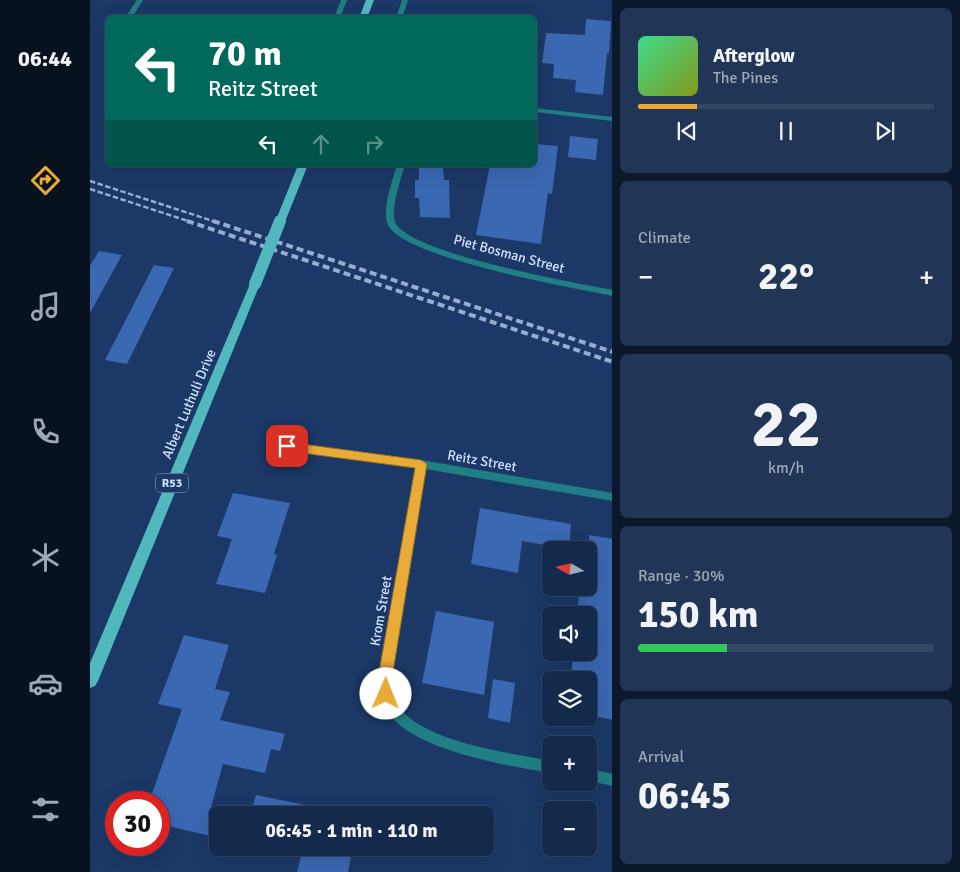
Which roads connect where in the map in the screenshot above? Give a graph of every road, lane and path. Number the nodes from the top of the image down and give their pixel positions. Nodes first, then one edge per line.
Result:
1 (140, 0) edge
2 (344, 0) edge
3 (370, 0) edge
4 (405, 0) edge
5 (130, 15) edge
6 (338, 15) edge
7 (364, 15) edge
8 (400, 15) edge
9 (537, 110) edge
10 (612, 120) edge
11 (302, 167) edge
12 (400, 167) edge
13 (612, 293) edge
14 (287, 446) dead end
15 (421, 464) junction
16 (612, 497) edge
17 (90, 681) edge
18 (542, 765) edge
19 (597, 777) edge
20 (612, 780) edge

1 - 5 street
2 - 6 street
3 - 7 main road
4 - 8 street
9 - 10 street
11 - 17 main road, Albert Luthuli Drive / R53, bridge
12 - 13 street, Piet Bosman Street
14 - 15 street, Reitz Street
15 - 16 street, Reitz Street
15 - 18 street, Krom Street
19 - 20 street

